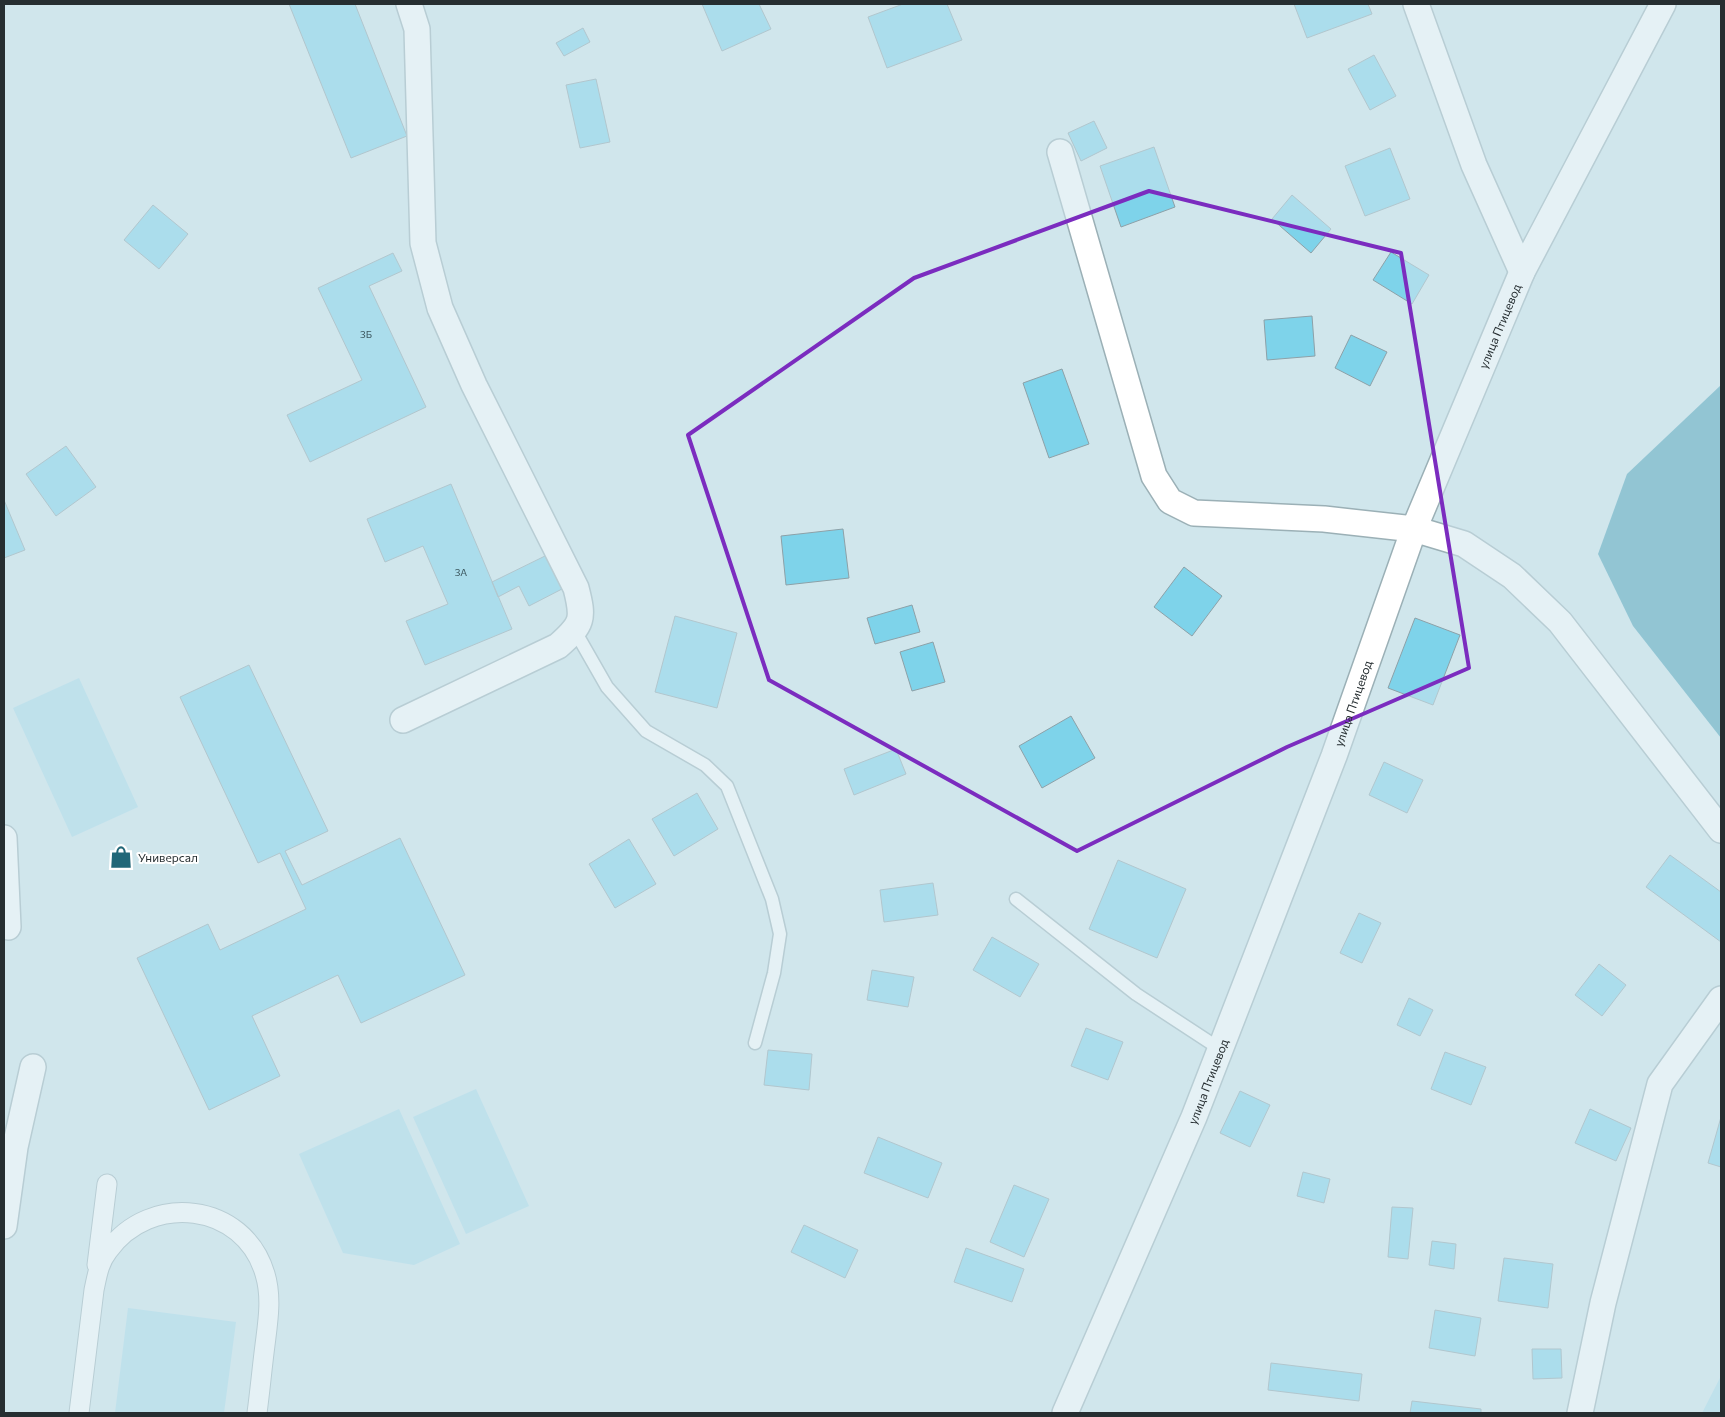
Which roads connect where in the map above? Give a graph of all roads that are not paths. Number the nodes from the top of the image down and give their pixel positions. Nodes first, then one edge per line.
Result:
1 (409, 4) edge
2 (1416, 4) edge
3 (1663, 4) edge
4 (1060, 152) dead end
5 (1522, 272) junction
6 (1414, 529) junction
7 (575, 631) junction
8 (404, 720) dead end
9 (1721, 830) edge
10 (4, 838) edge
11 (1016, 900) dead end
12 (8, 927) dead end
13 (1721, 999) edge
14 (755, 1043) dead end
15 (1220, 1048) junction
16 (32, 1068) dead end
17 (107, 1184) dead end
18 (4, 1226) edge
19 (94, 1290) junction
20 (79, 1413) edge
21 (257, 1413) edge
22 (1065, 1413) edge
23 (1580, 1413) edge

1 - 7 street
2 - 5 street
3 - 5 street, улица Птицевод
4 - 6 street
5 - 6 street, улица Птицевод
6 - 9 street
6 - 15 street, улица Птицевод
7 - 8 street
7 - 14 lane
10 - 12 street
11 - 15 lane
13 - 23 street
15 - 22 street, улица Птицевод
16 - 18 street
17 - 19 street
19 - 20 street
19 - 21 street

